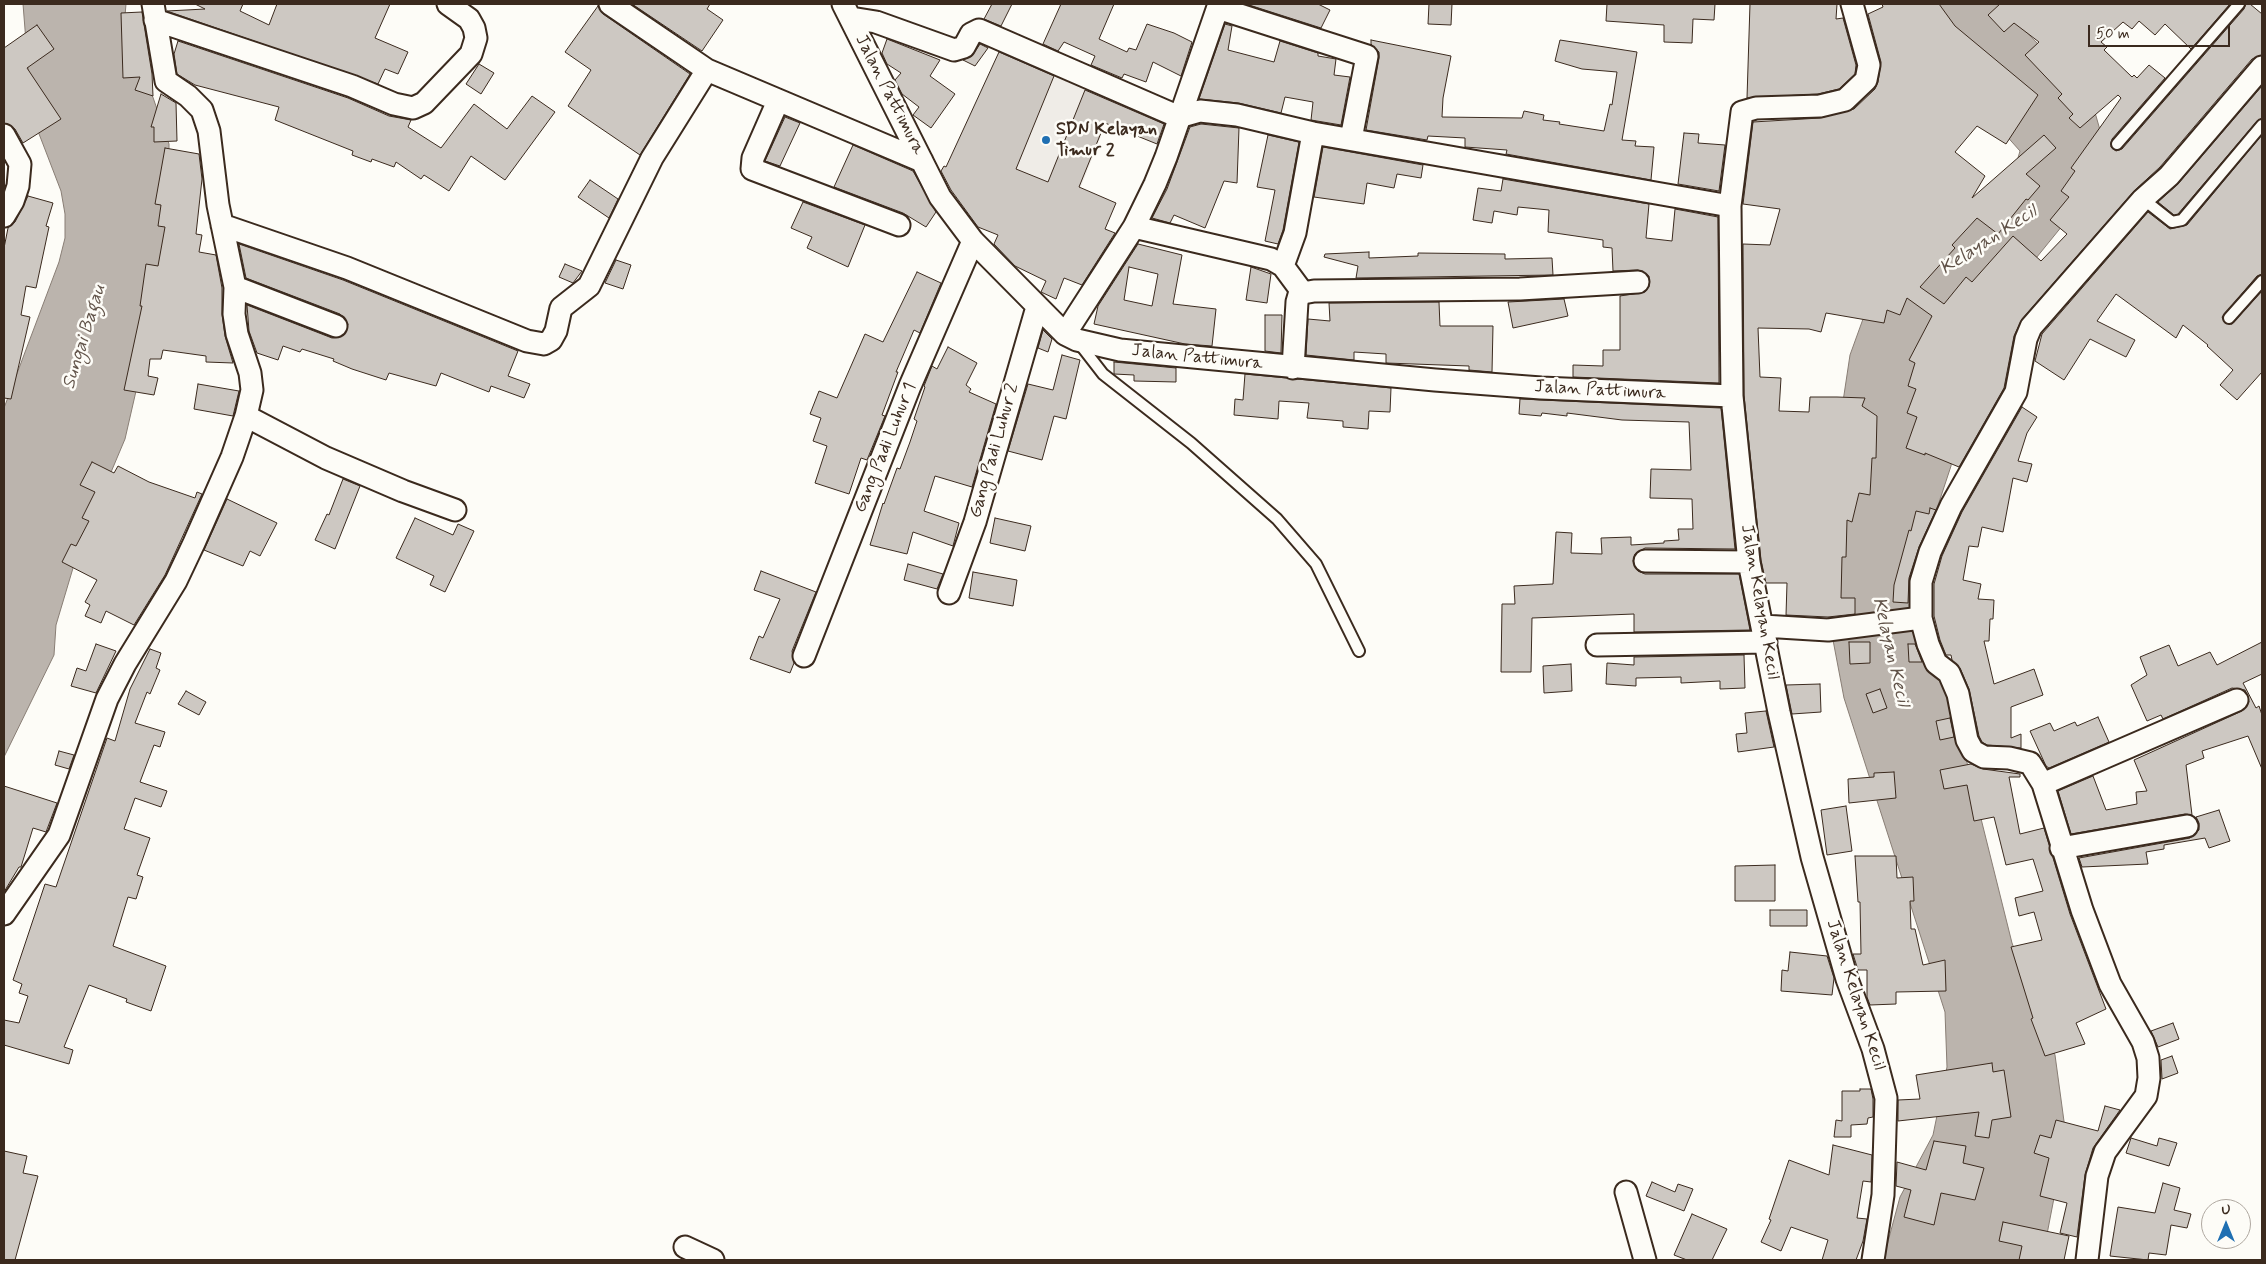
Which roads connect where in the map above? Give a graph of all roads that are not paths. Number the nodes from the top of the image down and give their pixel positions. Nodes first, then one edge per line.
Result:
1 (448, 4) edge
2 (610, 4) edge
3 (1852, 4) edge
4 (2239, 4) edge
5 (1219, 6) edge
6 (847, 11) edge
7 (154, 12) edge
8 (2262, 67) edge
9 (707, 70) junction
10 (778, 101) junction
11 (1179, 118) junction
12 (2262, 125) edge
13 (1313, 133) junction
14 (4, 135) edge
15 (1351, 138) junction
16 (2117, 144) dead end
17 (922, 161) junction
18 (2143, 199) junction
19 (1730, 206) junction
20 (4, 216) edge
21 (222, 224) junction
22 (899, 226) dead end
23 (1134, 227) junction
24 (973, 241) junction
25 (1283, 266) junction
26 (2262, 281) edge
27 (1638, 282) dead end
28 (235, 287) junction
29 (1303, 293) junction
30 (1037, 307) junction
31 (2229, 318) dead end
32 (336, 326) dead end
33 (1071, 337) junction
34 (1293, 368) junction
35 (1732, 396) junction
36 (246, 416) junction
37 (455, 510) dead end
38 (1644, 561) dead end
39 (1749, 562) junction
40 (949, 593) dead end
41 (1919, 618) junction
42 (1765, 634) junction
43 (1597, 645) dead end
44 (1359, 651) dead end
45 (804, 656) dead end
46 (2237, 700) dead end
47 (2043, 784) junction
48 (2187, 826) dead end
49 (2061, 848) junction
50 (4, 914) edge
51 (1626, 1192) dead end
52 (685, 1247) dead end
53 (713, 1260) edge
54 (1645, 1260) edge
55 (1873, 1260) edge
56 (2087, 1260) edge

1 - 7 street
2 - 9 street
3 - 19 street, Jalan Kelayan Kecil
4 - 16 lane
5 - 11 street
5 - 15 street
6 - 11 street
6 - 17 street, Jalan Pattimura
7 - 21 street
8 - 18 street
9 - 10 street
9 - 21 street
10 - 17 street
10 - 22 street
11 - 13 street
11 - 23 street
12 - 18 lane
13 - 15 street
13 - 25 street
14 - 20 street
15 - 19 street
17 - 24 street, Jalan Pattimura
18 - 41 street
19 - 35 street, Jalan Kelayan Kecil
21 - 28 street
23 - 25 street
23 - 33 street
24 - 30 street, Jalan Pattimura
24 - 45 street, Gang Padi Luhur 1
25 - 29 street
26 - 31 lane
27 - 29 street
28 - 32 street
28 - 36 street
29 - 34 street
30 - 33 street, Jalan Pattimura
30 - 40 street, Gang Padi Luhur 2
33 - 34 street, Jalan Pattimura
33 - 44 lane
34 - 35 street, Jalan Pattimura
35 - 39 street, Jalan Kelayan Kecil
36 - 37 street
36 - 50 street
38 - 39 street
39 - 42 street, Jalan Kelayan Kecil
41 - 42 street
41 - 47 street
42 - 43 street
42 - 55 street, Jalan Kelayan Kecil
46 - 47 street
47 - 49 street
48 - 49 street
49 - 56 street
51 - 54 street
52 - 53 street

